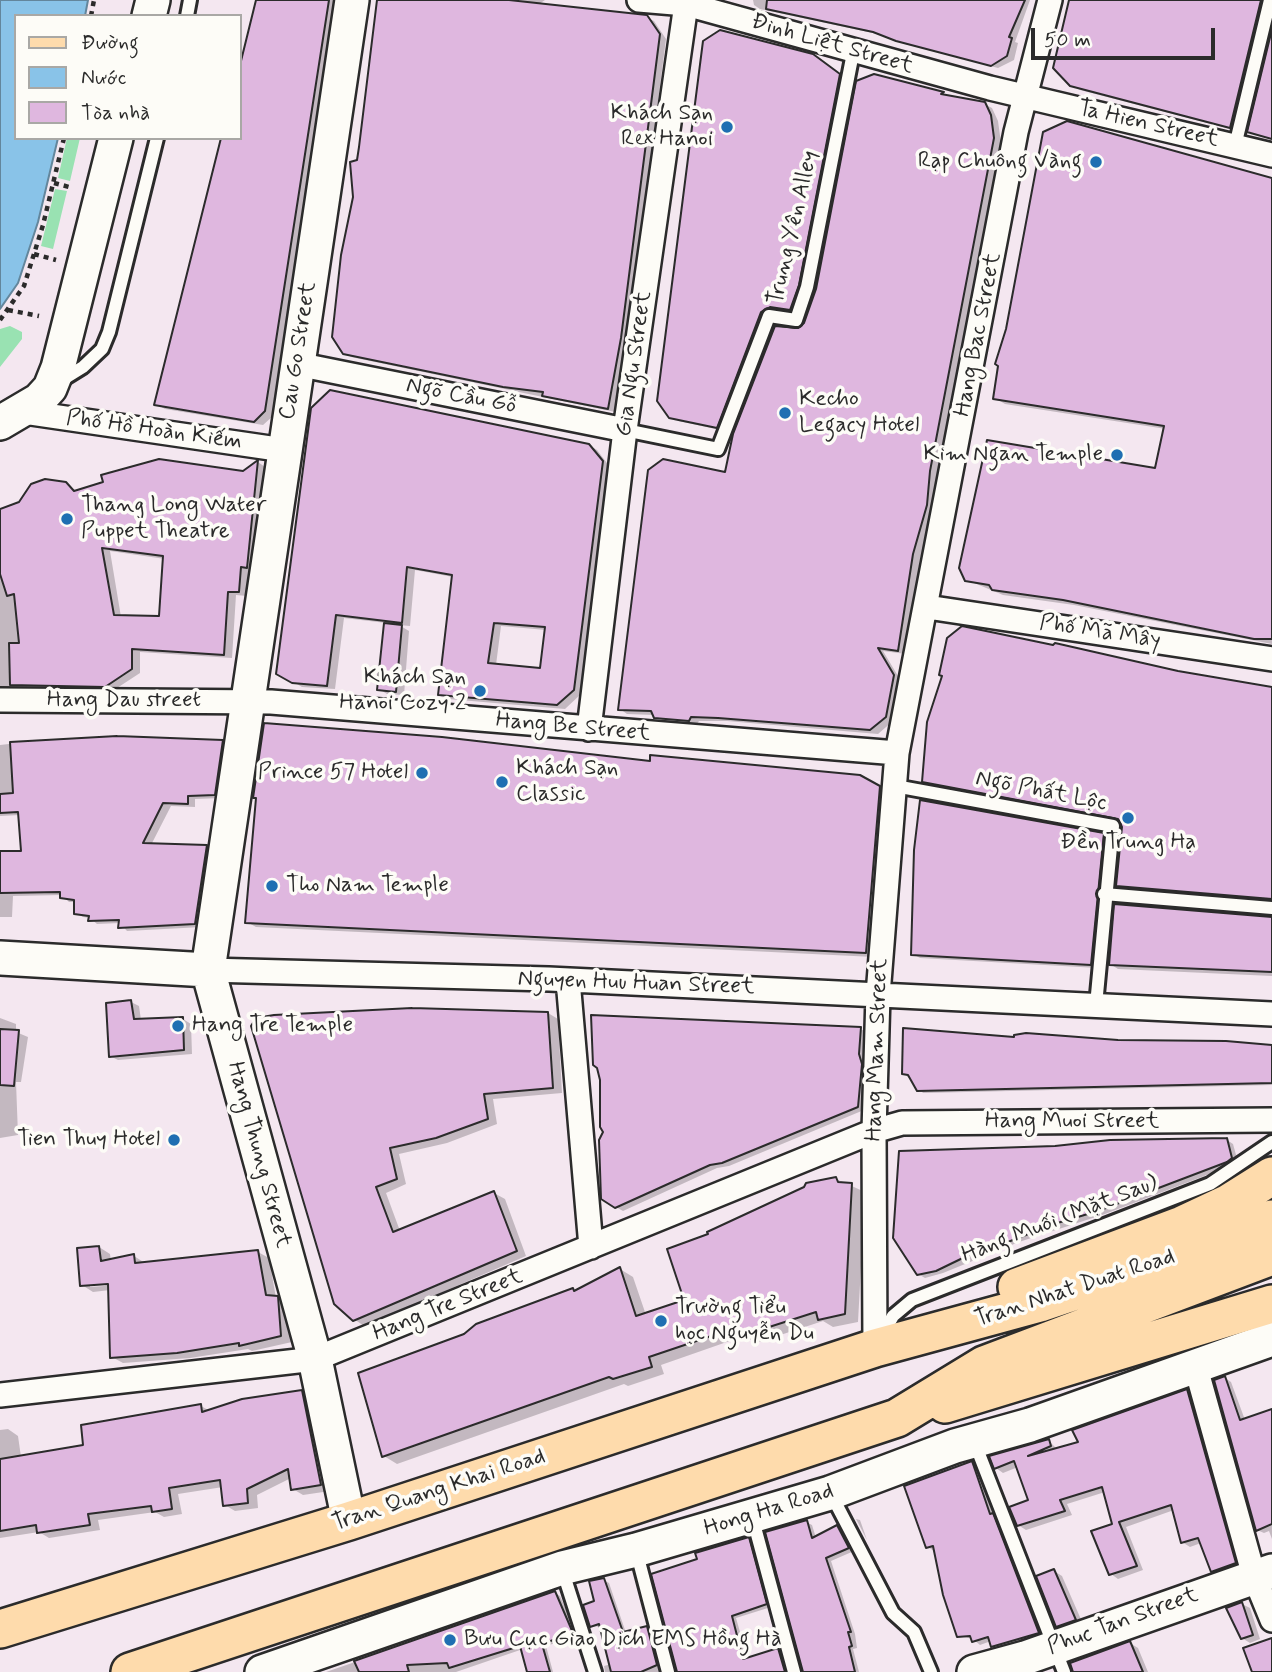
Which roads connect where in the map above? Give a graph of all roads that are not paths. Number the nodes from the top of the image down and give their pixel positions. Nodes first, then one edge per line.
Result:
1 (352, 0) edge
2 (639, 0) edge
3 (1050, 0) edge
4 (1270, 0) edge
5 (687, 2) edge
6 (853, 53) junction
7 (1023, 97) junction
8 (116, 140) edge
9 (157, 140) edge
10 (1235, 146) junction
11 (1272, 156) edge
12 (297, 364) junction
13 (50, 388) junction
14 (12, 417) edge
15 (625, 430) junction
16 (284, 450) junction
17 (927, 607) junction
18 (1272, 659) edge
19 (0, 700) edge
20 (248, 703) junction
21 (589, 729) junction
22 (897, 753) junction
23 (895, 786) junction
24 (1104, 894) junction
25 (1272, 908) edge
26 (0, 958) edge
27 (208, 970) junction
28 (568, 980) junction
29 (878, 995) junction
30 (1096, 1005) junction
31 (1272, 1014) edge
32 (1272, 1119) edge
33 (874, 1131) junction
34 (1272, 1142) edge
35 (1272, 1176) edge
36 (1272, 1219) edge
37 (591, 1247) junction
38 (1272, 1256) edge
39 (1272, 1304) edge
40 (1272, 1339) edge
41 (875, 1348) junction
42 (315, 1359) junction
43 (1196, 1368) junction
44 (987, 1378) junction
45 (0, 1395) edge
46 (974, 1441) junction
47 (830, 1493) junction
48 (752, 1516) junction
49 (349, 1521) junction
50 (636, 1550) junction
51 (562, 1568) junction
52 (1263, 1574) edge
53 (1272, 1620) edge
54 (0, 1629) edge
55 (1060, 1659) edge
56 (303, 1665) edge
57 (977, 1671) edge
58 (130, 1672) edge
59 (262, 1672) edge
60 (595, 1672) edge
61 (668, 1672) edge
62 (794, 1672) edge
63 (931, 1672) edge

1 - 12 street, Cau Go Street
2 - 5 street, Đinh Liệt Street
3 - 7 street, Hang Bac Street
4 - 10 lane
5 - 6 street, Đinh Liệt Street
5 - 15 street, Gia Ngu Street
6 - 7 street, Đinh Liệt Street
6 - 15 lane, Trung Yên Alley
7 - 10 street, Ta Hien Street
7 - 17 street, Hang Bac Street
8 - 13 street
9 - 13 lane
10 - 11 street, Ta Hien Street
12 - 15 street, Ngõ Cầu Gỗ
12 - 16 street, Cau Go Street
13 - 14 street
14 - 16 street, Phố Hồ Hoàn Kiếm
15 - 21 street, Gia Ngu Street
16 - 20 street, Cau Go Street
17 - 18 street, Phố Mã Mây
17 - 22 street, Hang Bac Street
19 - 20 street, Hang Dau street
20 - 21 street, Hang Be Street
20 - 27 street, Hang Thung Street
21 - 22 street, Hang Be Street
22 - 23 street, Hang Mam Street
23 - 24 lane, Ngõ Phất Lộc
23 - 29 street, Hang Mam Street
24 - 25 lane
24 - 30 lane, Ngõ Phất Lộc
26 - 27 street, Nguyen Huu Huan Street
27 - 28 street, Nguyen Huu Huan Street
27 - 42 street, Hang Thung Street
28 - 29 street, Nguyen Huu Huan Street
28 - 37 street
29 - 30 street, Nguyen Huu Huan Street
29 - 33 street, Hang Mam Street
30 - 31 street, Nguyen Huu Huan Street
32 - 33 street, Hang Muoi Street
33 - 37 street, Hang Tre Street
33 - 41 street, Hang Mam Street
34 - 41 lane, Hàng Muối (Mặt Sau)
35 - 41 main road
36 - 41 main road, Tran Nhat Duat Road
37 - 42 street, Hang Tre Street
38 - 44 main road, Tran Nhat Duat Road
39 - 44 main road
40 - 43 street, Hong Ha Road
41 - 49 main road, Tran Quang Khai Road
42 - 45 street, Hang Tre Street
42 - 49 street, Hang Thung Street
43 - 46 street, Hong Ha Road
43 - 52 street
44 - 58 main road
46 - 47 street, Hong Ha Road
46 - 55 lane
47 - 48 street, Hong Ha Road
47 - 63 lane
48 - 50 street, Hong Ha Road
48 - 62 lane
49 - 54 main road, Tran Quang Khai Road
50 - 51 street, Hong Ha Road
50 - 61 lane
51 - 56 street, Hong Ha Road
51 - 60 lane
52 - 53 street
52 - 55 street, Phuc Tan Street
55 - 57 street, Phuc Tan Street
56 - 59 street, Hong Ha Road

